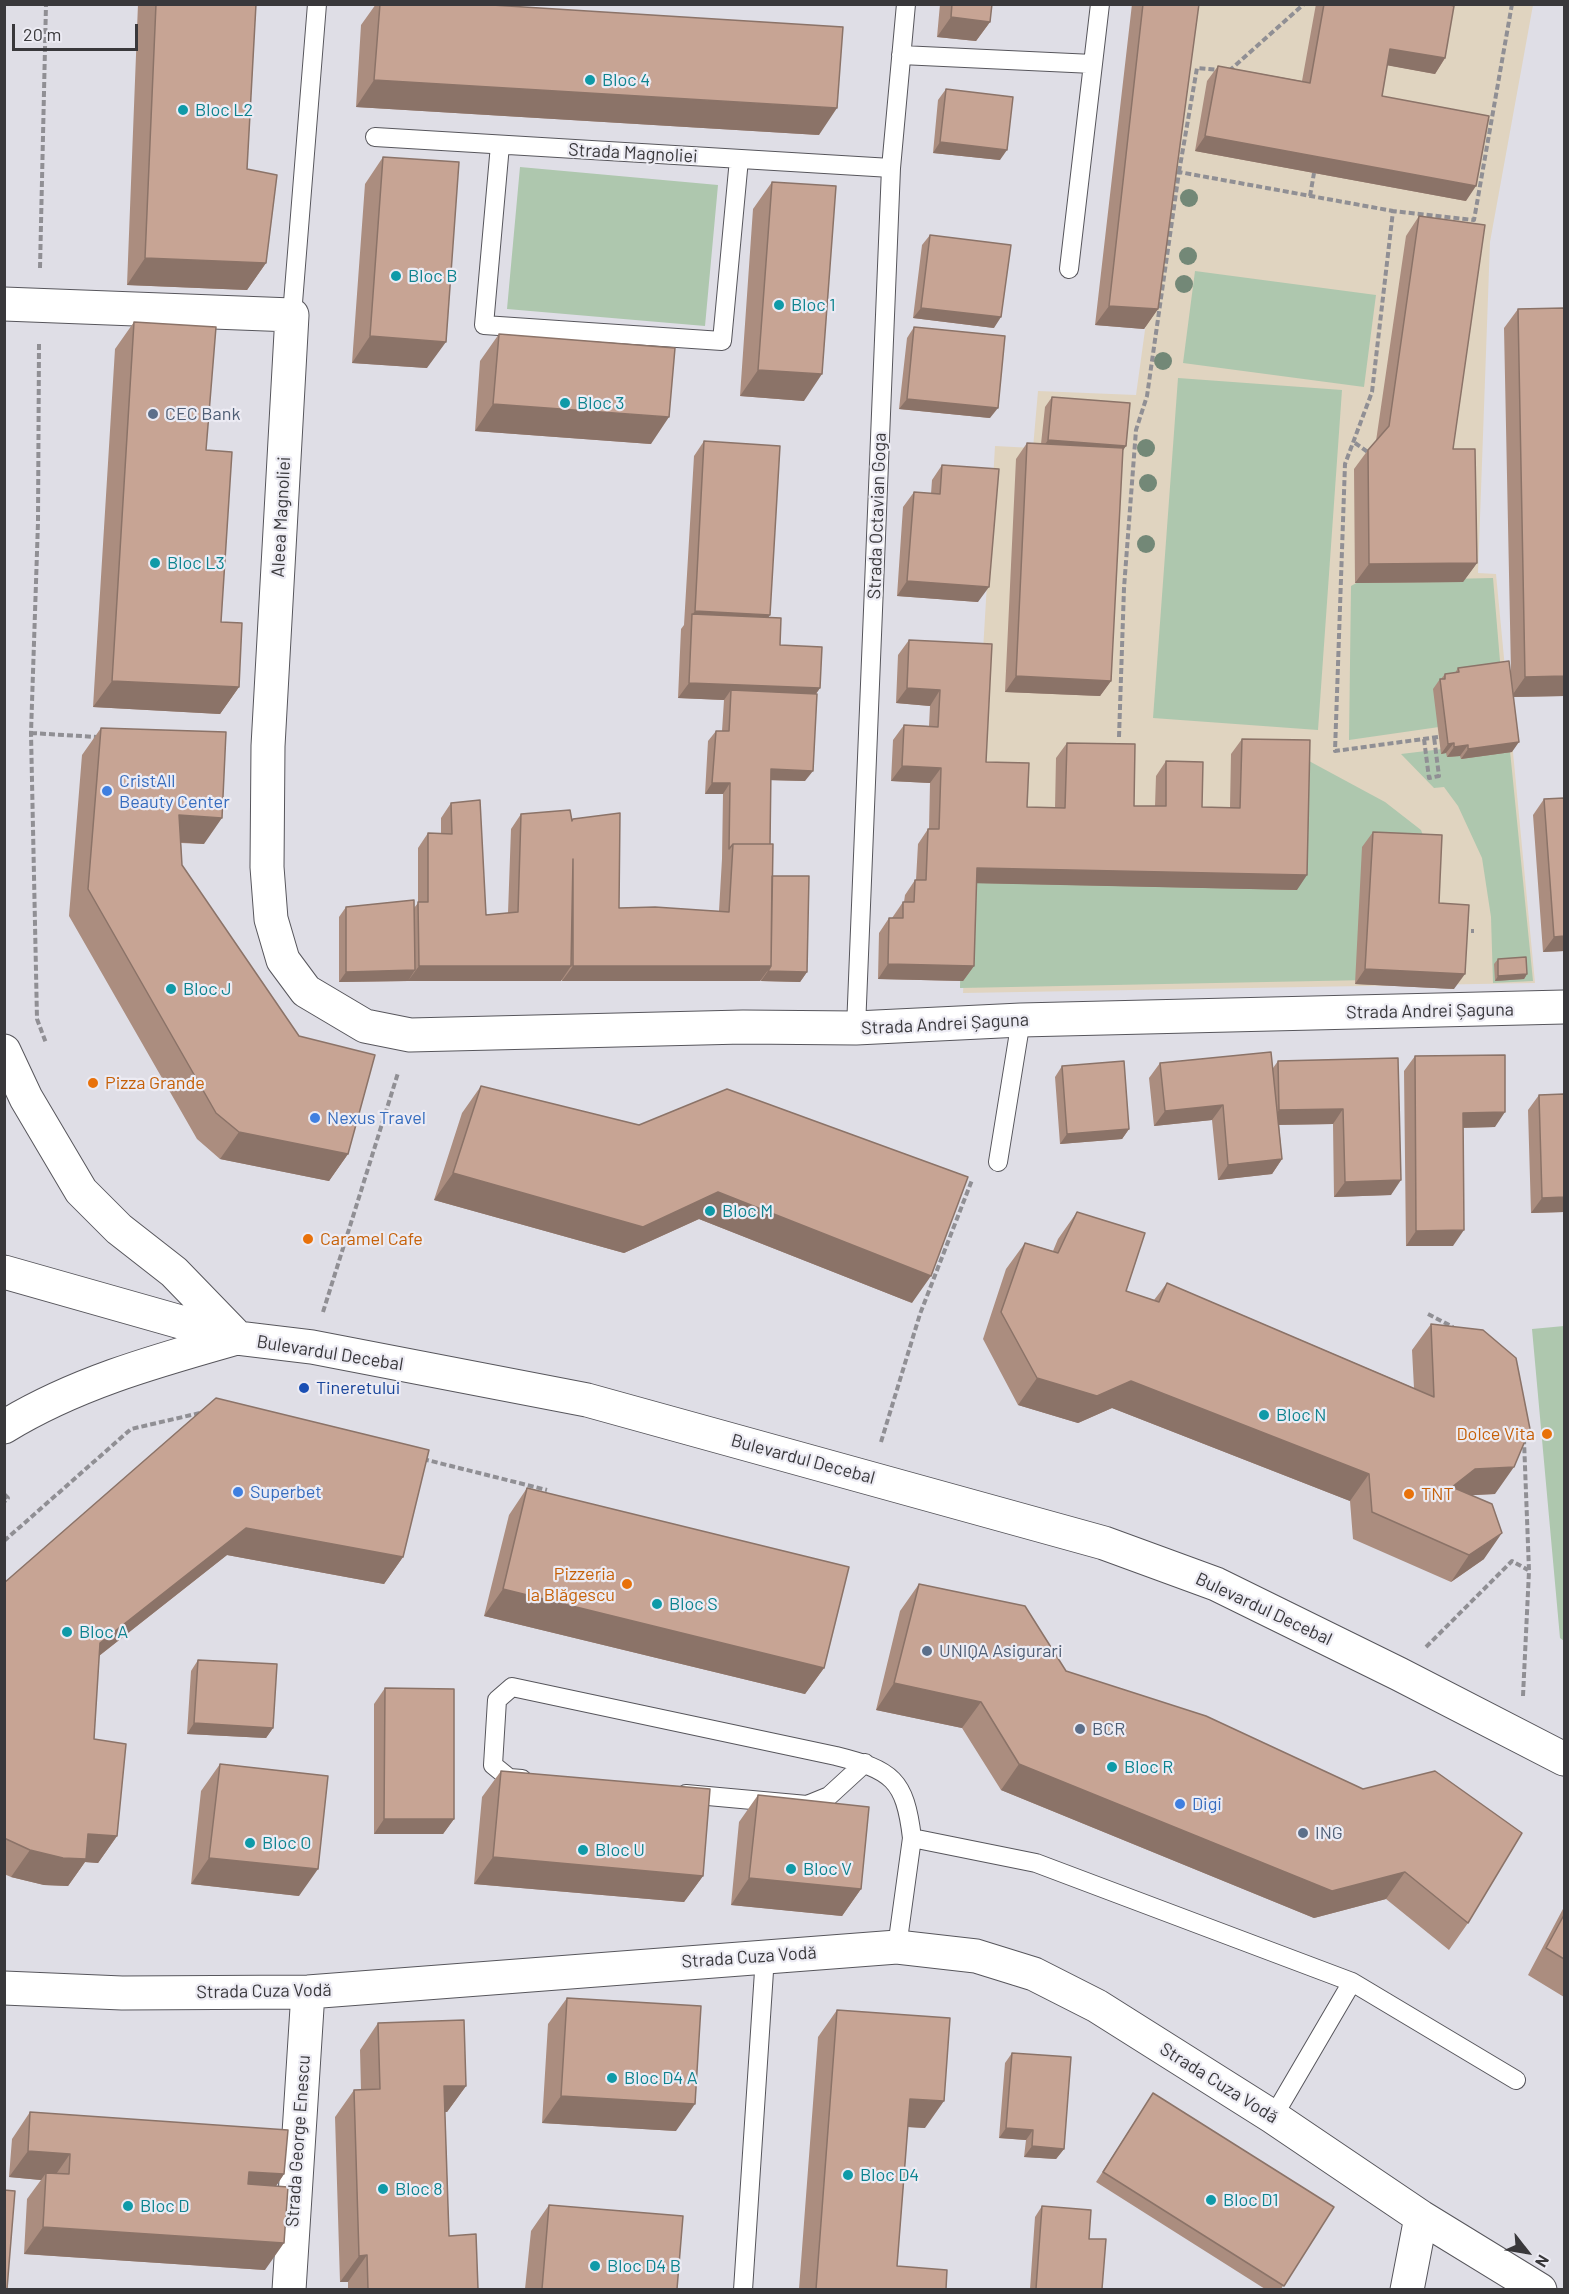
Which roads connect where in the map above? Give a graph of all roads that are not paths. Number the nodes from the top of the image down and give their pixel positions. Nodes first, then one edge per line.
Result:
1 (317, 4) edge
2 (906, 4) edge
3 (1100, 4) edge
4 (901, 55) junction
5 (1093, 63) junction
6 (375, 137) dead end
7 (500, 145) junction
8 (739, 159) junction
9 (891, 168) junction
10 (1069, 268) dead end
11 (4, 304) edge
12 (292, 315) junction
13 (331, 1007) joint
14 (1564, 1007) edge
15 (1021, 1020) junction
16 (856, 1028) junction
17 (4, 1051) edge
18 (998, 1162) dead end
19 (4, 1272) edge
20 (237, 1338) junction
21 (4, 1427) edge
22 (1564, 1759) edge
23 (865, 1763) junction
24 (545, 1781) edge
25 (664, 1792) edge
26 (912, 1838) junction
27 (897, 1947) junction
28 (765, 1956) junction
29 (1352, 1982) junction
30 (4, 1988) edge
31 (308, 1992) junction
32 (1516, 2080) dead end
33 (1273, 2116) junction
34 (1421, 2217) junction
35 (289, 2289) edge
36 (743, 2289) edge
37 (1407, 2289) edge
38 (1540, 2289) edge

1 - 12 lane, Aleea Magnoliei
2 - 4 lane, Strada Octavian Goga
3 - 5 lane
4 - 5 lane
4 - 9 lane, Strada Octavian Goga
5 - 10 lane
6 - 7 lane, Strada Magnoliei
7 - 8 lane, Strada Magnoliei
7 - 8 lane
8 - 9 lane, Strada Magnoliei
9 - 16 lane, Strada Octavian Goga
11 - 12 street
12 - 13 street, Aleea Magnoliei
13 - 16 street, Strada Andrei Șaguna
14 - 15 street, Strada Andrei Șaguna
15 - 16 street, Strada Andrei Șaguna
15 - 18 lane
17 - 20 street
19 - 20 street, Bulevardul Decebal
20 - 21 street
20 - 22 street, Bulevardul Decebal
23 - 24 lane
23 - 25 lane
23 - 26 lane
26 - 27 lane
26 - 29 lane
27 - 28 street, Strada Cuza Vodă
27 - 33 street, Strada Cuza Vodă
28 - 31 street, Strada Cuza Vodă
28 - 36 lane
29 - 32 lane
29 - 33 lane
30 - 31 street, Strada Cuza Vodă
31 - 35 street, Strada George Enescu
33 - 34 street, Strada Cuza Vodă
34 - 37 street
34 - 38 street, Strada Cuza Vodă

